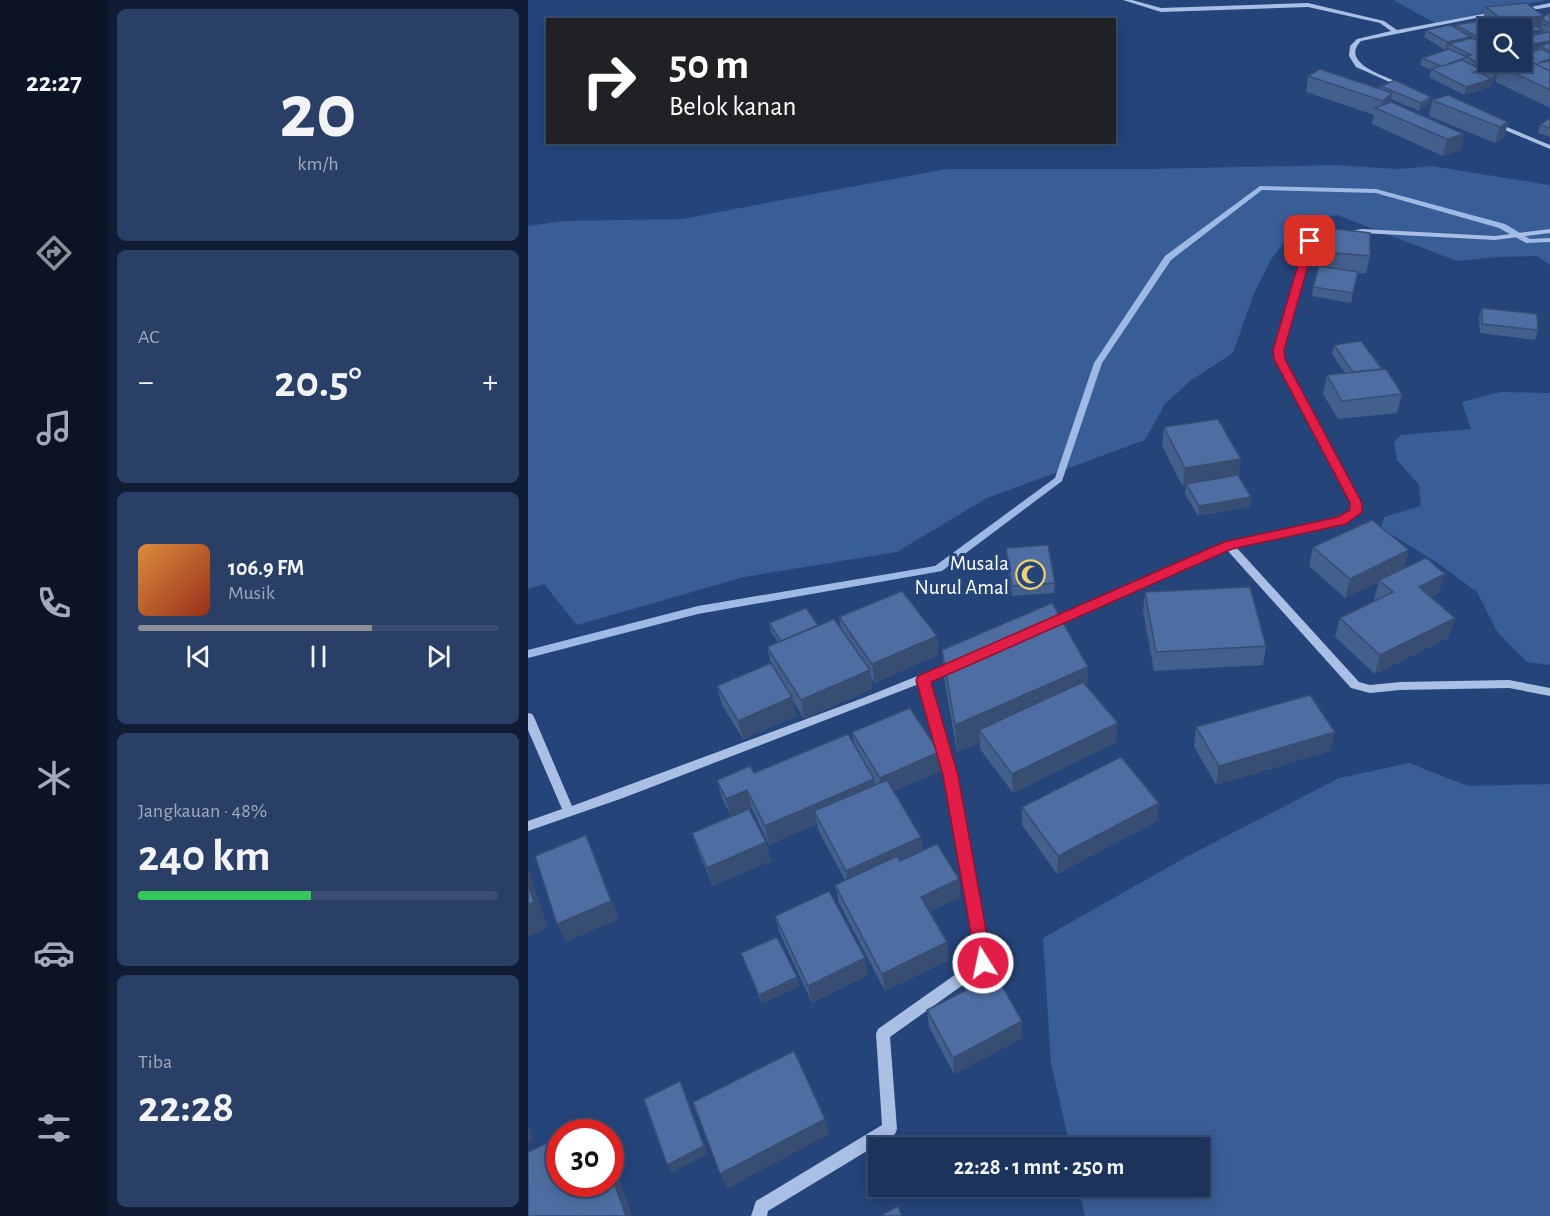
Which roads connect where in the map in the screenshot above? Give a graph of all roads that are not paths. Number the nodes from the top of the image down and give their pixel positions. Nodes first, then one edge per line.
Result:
1 (1126, 0) edge
2 (1550, 5) edge
3 (1396, 32) junction
4 (1408, 89) edge
5 (1485, 120) edge
6 (1550, 147) edge
7 (1550, 231) edge
8 (1229, 545) junction
9 (1038, 628) edge
10 (965, 661) edge
11 (923, 680) junction
12 (1550, 692) edge
13 (528, 717) edge
14 (569, 812) junction
15 (528, 826) edge
16 (759, 1216) edge

1 - 3 street
2 - 3 street
3 - 4 street
5 - 6 street
7 - 8 street
8 - 9 street
8 - 12 street
10 - 11 street
11 - 14 street
11 - 16 street
13 - 14 street
14 - 15 street

